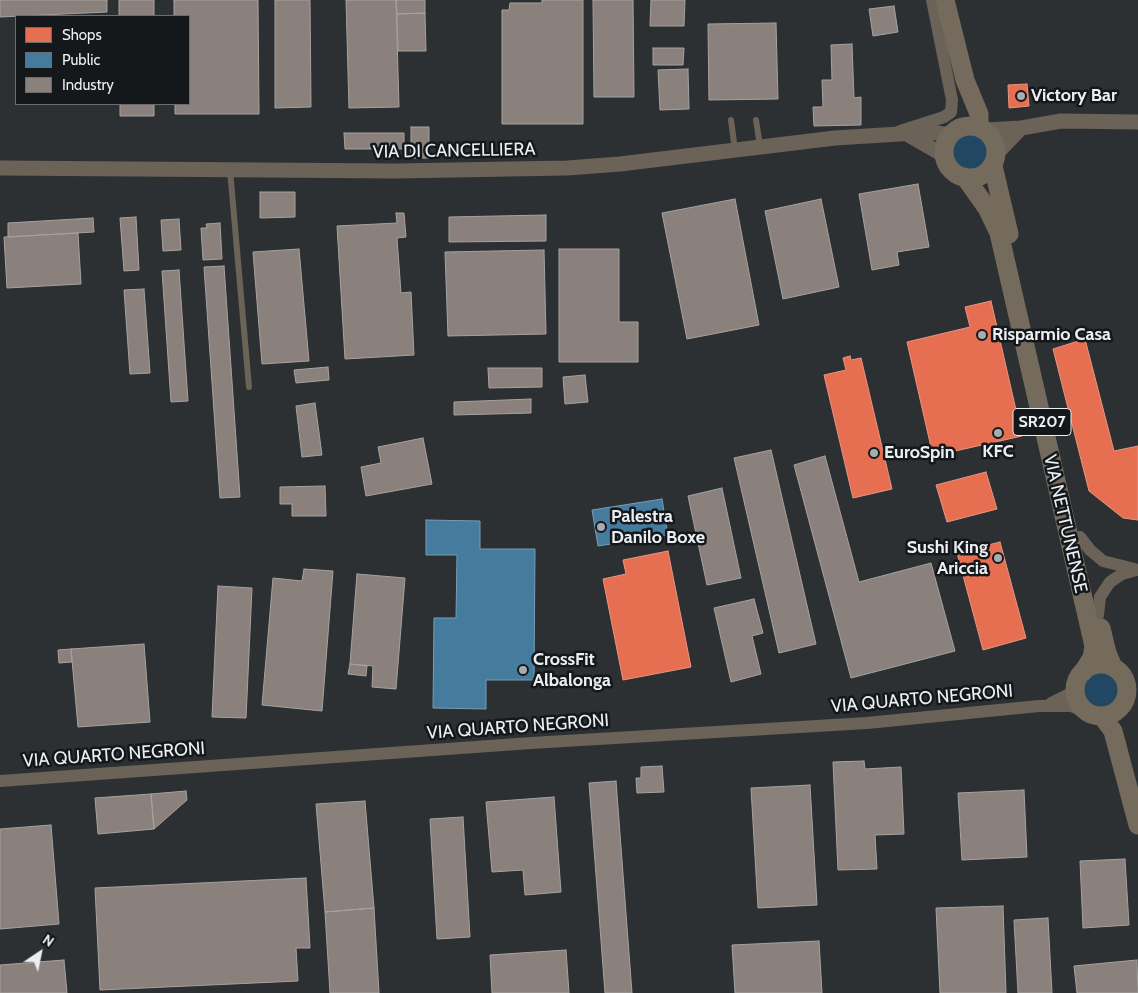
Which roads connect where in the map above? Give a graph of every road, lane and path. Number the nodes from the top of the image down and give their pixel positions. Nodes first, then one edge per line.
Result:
1 (932, 0) edge
2 (945, 0) edge
3 (965, 80) junction
4 (731, 120) dead end
5 (756, 120) dead end
6 (1138, 122) edge
7 (982, 128) junction
8 (1021, 128) junction
9 (954, 132) junction
10 (902, 134) junction
11 (760, 147) junction
12 (734, 150) junction
13 (945, 156) junction
14 (995, 159) junction
15 (0, 168) edge
16 (230, 169) junction
17 (964, 177) junction
18 (249, 387) dead end
19 (1080, 537) junction
20 (1138, 571) edge
21 (1098, 615) junction
22 (1114, 667) junction
23 (1083, 672) junction
24 (1075, 691) junction
25 (1039, 706) junction
26 (1105, 718) junction
27 (0, 781) edge
28 (1138, 825) edge

1 - 10 street
2 - 3 main road, VIA NETTUNENSE / SR207
3 - 7 main road, VIA NETTUNENSE / SR207
3 - 9 main road, VIA NETTUNENSE / SR207
4 - 12 lane
5 - 11 lane
6 - 8 street
7 - 8 street
7 - 9 main road
7 - 14 main road, VIA NETTUNENSE / SR207
8 - 14 street
9 - 10 street, VIA DI CANCELLIERA
9 - 13 main road, VIA NETTUNENSE / SR207
10 - 11 street, VIA DI CANCELLIERA
10 - 13 street
11 - 12 street, VIA DI CANCELLIERA
12 - 16 street, VIA DI CANCELLIERA
13 - 17 main road, VIA NETTUNENSE / SR207
14 - 17 main road
14 - 19 main road, VIA NETTUNENSE / SR207
15 - 16 street, VIA DI CANCELLIERA
16 - 18 lane
17 - 23 main road, VIA NETTUNENSE / SR207
19 - 20 street
19 - 21 main road, VIA NETTUNENSE / SR207
20 - 21 street
21 - 22 main road, VIA NETTUNENSE / SR207
22 - 23 main road
22 - 26 main road, SR207
23 - 24 main road, SR207
24 - 25 street, VIA QUARTO NEGRONI
24 - 26 main road
25 - 26 street, VIA QUARTO NEGRONI
25 - 27 street, VIA QUARTO NEGRONI
26 - 28 main road

